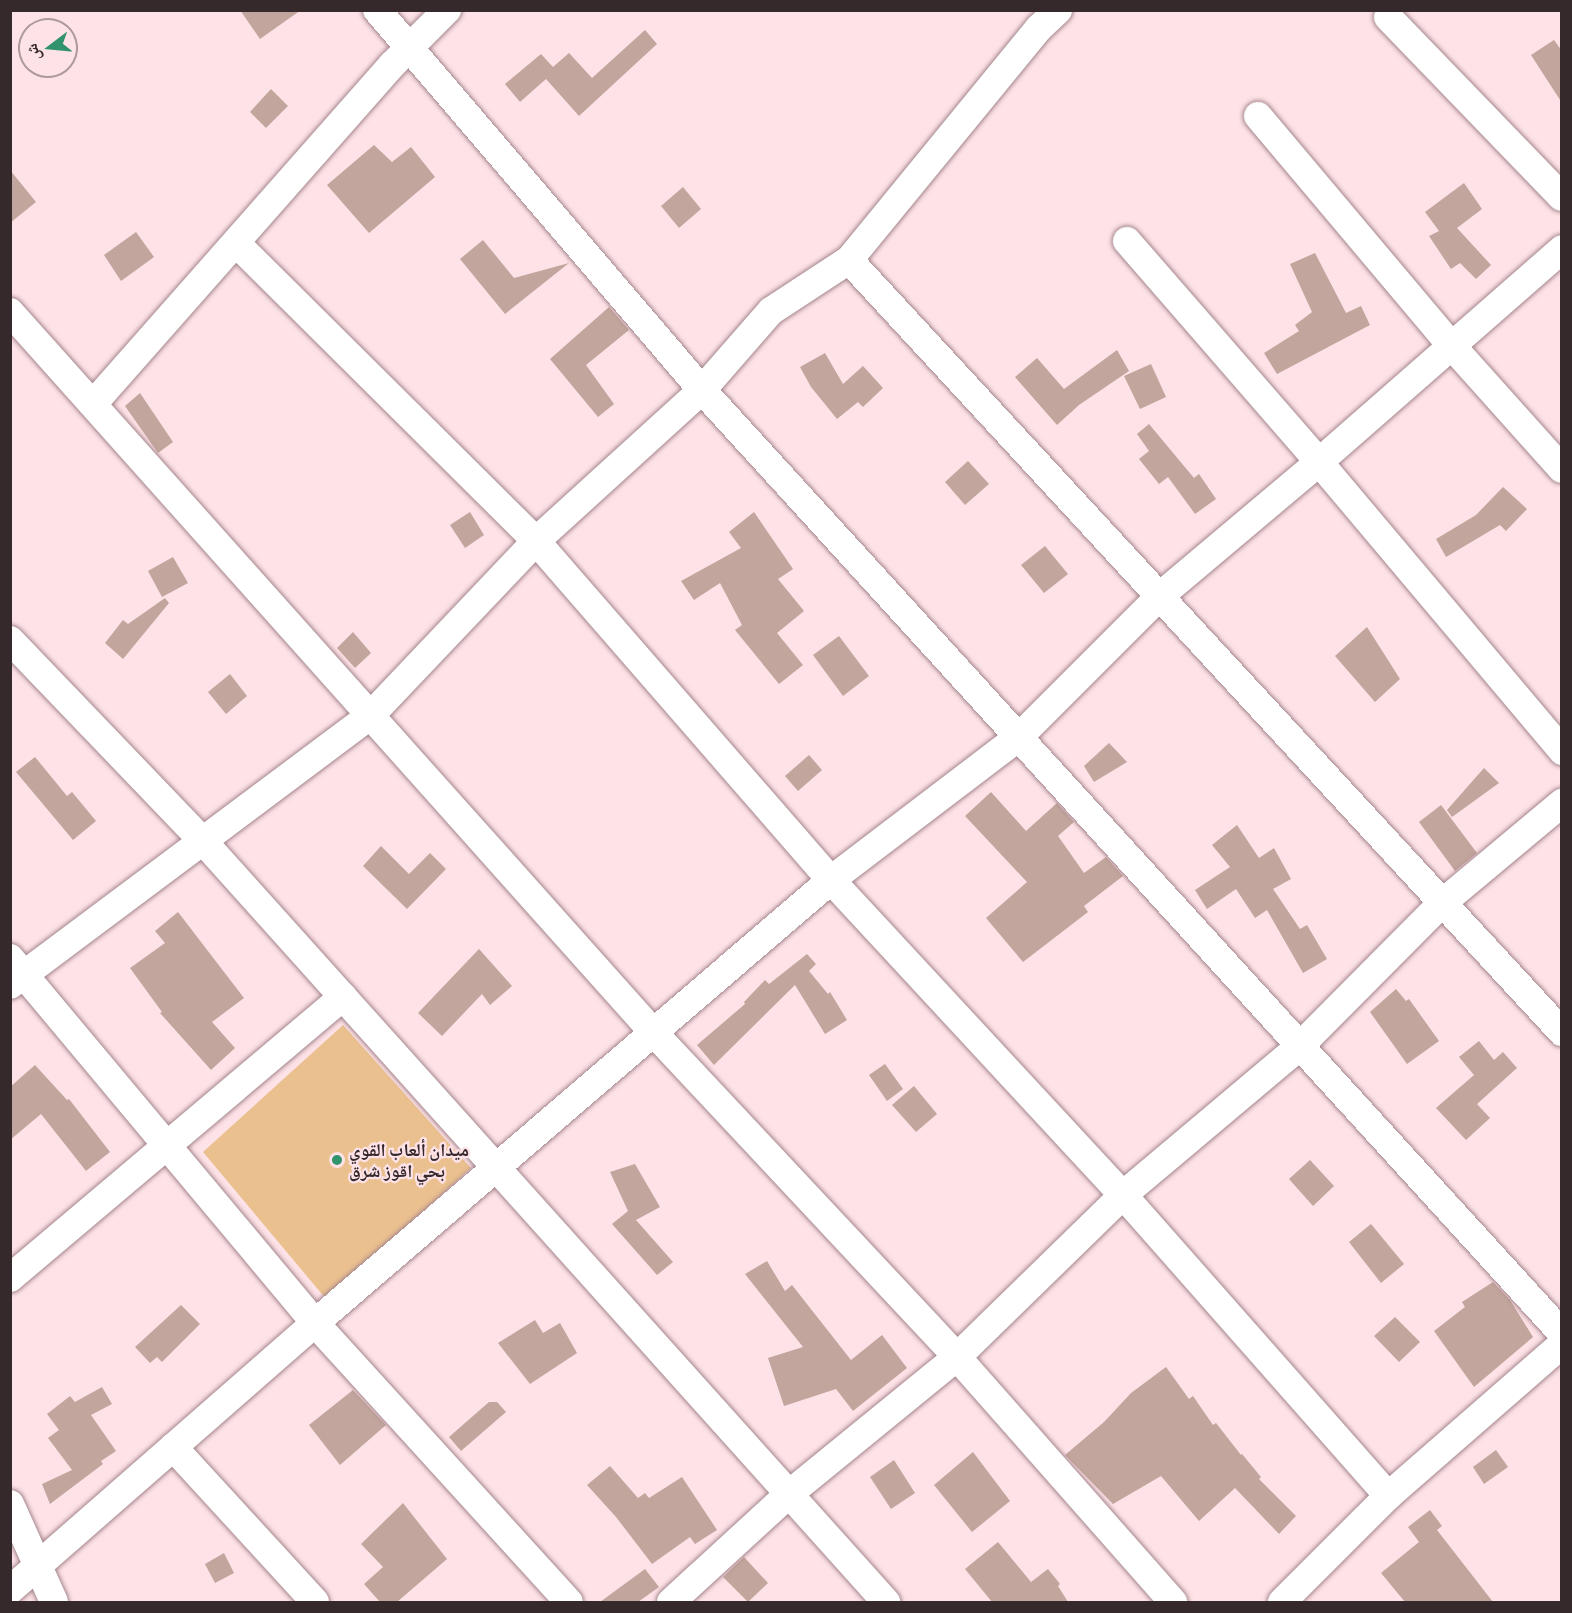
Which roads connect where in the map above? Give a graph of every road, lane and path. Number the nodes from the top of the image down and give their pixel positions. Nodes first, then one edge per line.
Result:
1 (377, 10) edge
2 (447, 10) edge
3 (1058, 10) edge
4 (1388, 17) dead end
5 (410, 47) junction
6 (1258, 116) dead end
7 (1562, 197) edge
8 (1127, 241) dead end
9 (236, 243) junction
10 (1562, 249) edge
11 (849, 260) junction
12 (15, 329) edge
13 (1451, 345) junction
14 (702, 390) junction
15 (93, 404) junction
16 (1319, 462) junction
17 (1562, 469) edge
18 (536, 541) junction
19 (1160, 596) junction
20 (10, 640) edge
21 (371, 715) junction
22 (1018, 737) junction
23 (1562, 751) edge
24 (1562, 803) edge
25 (203, 841) junction
26 (831, 880) junction
27 (1441, 904) junction
28 (15, 973) edge
29 (343, 997) junction
30 (1562, 1032) edge
31 (654, 1033) junction
32 (1300, 1046) junction
33 (168, 1146) junction
34 (497, 1167) junction
35 (1123, 1195) junction
36 (10, 1278) edge
37 (315, 1323) junction
38 (1562, 1333) edge
39 (1562, 1344) edge
40 (957, 1357) junction
41 (173, 1447) junction
42 (789, 1494) junction
43 (1388, 1496) junction
44 (10, 1504) edge
45 (38, 1566) junction
46 (10, 1590) edge
47 (54, 1602) edge
48 (315, 1602) edge
49 (570, 1602) edge
50 (671, 1602) edge
51 (886, 1602) edge
52 (1173, 1602) edge
53 (1282, 1602) edge

1 - 5 street
2 - 5 street
3 - 11 street
4 - 7 street
5 - 9 street
5 - 14 street
6 - 13 street
8 - 16 street
9 - 15 street
9 - 18 street
10 - 13 street
11 - 14 street
11 - 19 street
12 - 15 street
13 - 16 street
13 - 17 street
14 - 18 street
14 - 22 street
15 - 21 street
16 - 19 street
16 - 23 street
18 - 21 street
18 - 26 street
19 - 22 street
19 - 27 street
20 - 25 street
21 - 25 street
21 - 31 street
22 - 26 street
22 - 32 street
24 - 27 street
25 - 28 street
25 - 29 street
26 - 31 street
26 - 35 street
27 - 30 street
27 - 32 street
28 - 33 street
29 - 33 street
29 - 34 street
31 - 34 street
31 - 40 street
32 - 35 street
32 - 38 street
33 - 36 street
33 - 37 street
34 - 37 street
34 - 42 street
35 - 40 street
35 - 43 street
37 - 41 street
37 - 49 street
39 - 43 street
40 - 42 street
40 - 52 street
41 - 45 street
41 - 48 street
42 - 50 street
42 - 51 street
43 - 53 street
44 - 45 street
45 - 46 street
45 - 47 street

